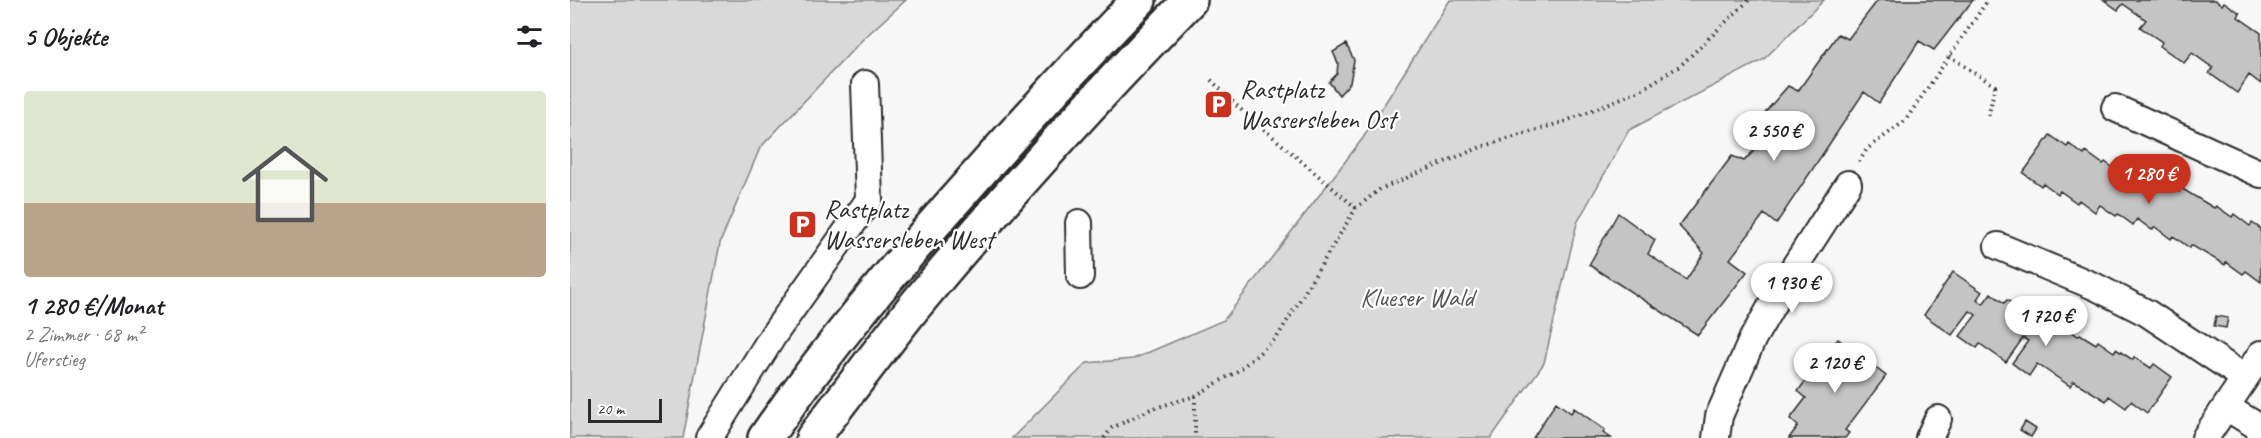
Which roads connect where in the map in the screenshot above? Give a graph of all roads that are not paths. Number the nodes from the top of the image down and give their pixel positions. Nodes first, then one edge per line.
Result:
1 (1139, 0) edge
2 (1190, 0) edge
3 (865, 84) dead end
4 (2115, 108) dead end
5 (2261, 174) edge
6 (1848, 184) road end
7 (1079, 223) dead end
8 (1998, 246) dead end
9 (1080, 276) dead end
10 (2261, 354) edge
11 (2245, 378) junction
12 (2226, 407) junction
13 (2261, 434) edge
14 (709, 438) edge
15 (765, 438) edge
16 (813, 438) edge
17 (1716, 438) edge
18 (2205, 438) edge

1 - 15 highway
2 - 16 highway
3 - 14 street
4 - 5 street
6 - 17 street
7 - 9 street
8 - 11 street
10 - 11 street
11 - 12 street
12 - 13 street
12 - 18 street

